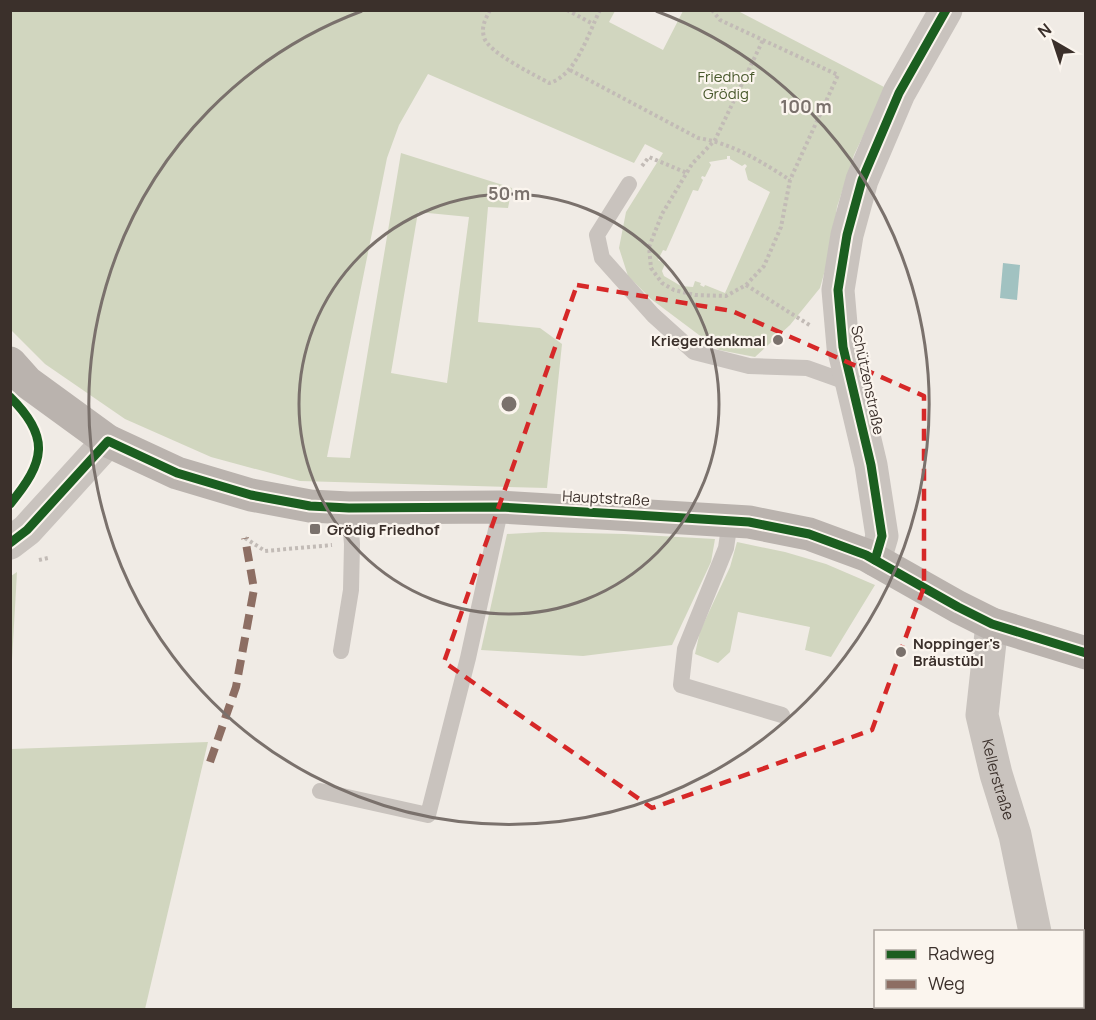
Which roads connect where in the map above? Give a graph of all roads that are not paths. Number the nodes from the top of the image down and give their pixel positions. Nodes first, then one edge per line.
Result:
1 (946, 10) edge
2 (629, 184) road end
3 (10, 363) edge
4 (852, 384) junction
5 (108, 441) junction
6 (501, 507) junction
7 (349, 508) junction
8 (730, 521) junction
9 (16, 531) edge
10 (875, 560) junction
11 (992, 624) junction
12 (341, 651) dead end
13 (1086, 653) edge
14 (782, 715) dead end
15 (320, 791) dead end
16 (1035, 930) edge

1 - 4 street, Schützenstraße
2 - 4 lane
3 - 5 main road, Hauptstraße
4 - 10 street, Schützenstraße
5 - 7 main road, Hauptstraße
5 - 9 street
6 - 7 main road, Hauptstraße
6 - 8 main road, Hauptstraße
6 - 15 lane
7 - 12 lane
8 - 10 main road, Hauptstraße
8 - 14 lane
10 - 11 main road, Hauptstraße
11 - 13 main road, Hauptstraße
11 - 16 street, Kellerstraße

